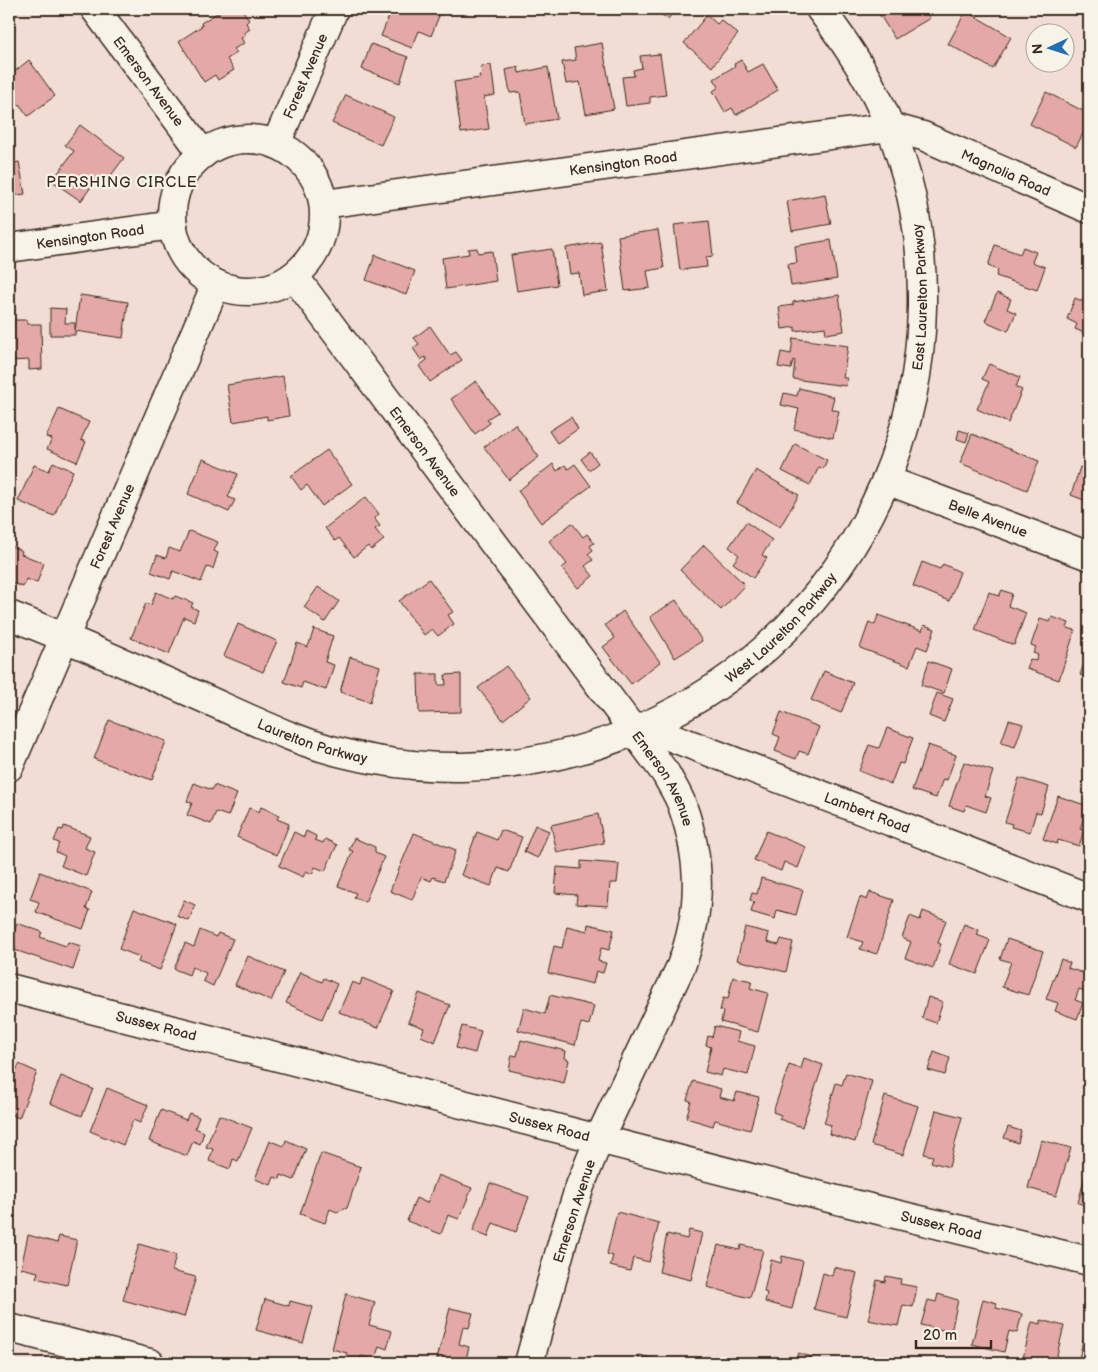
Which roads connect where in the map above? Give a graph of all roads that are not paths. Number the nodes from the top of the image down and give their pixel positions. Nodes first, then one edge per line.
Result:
1 (94, 9) edge
2 (334, 9) edge
3 (820, 9) edge
4 (890, 127) junction
5 (923, 136) joint
6 (276, 144) junction
7 (203, 154) junction
8 (324, 204) junction
9 (1089, 209) edge
10 (173, 225) junction
11 (9, 248) edge
12 (294, 276) junction
13 (216, 284) junction
14 (886, 480) junction
15 (1089, 556) edge
16 (9, 614) edge
17 (64, 637) junction
18 (640, 729) junction
19 (9, 766) edge
20 (1089, 898) edge
21 (9, 988) edge
22 (599, 1140) junction
23 (1089, 1261) edge
24 (9, 1328) edge
25 (150, 1363) edge
26 (530, 1363) edge

1 - 7 street, Emerson Avenue
2 - 6 street, Forest Avenue
3 - 4 street, East Laurelton Parkway
4 - 5 street, Kensington Road
4 - 8 street, Kensington Road
4 - 14 street, East Laurelton Parkway
5 - 9 street, Magnolia Road
6 - 7 street
6 - 8 street
7 - 10 street
8 - 12 street
10 - 11 street, Kensington Road
10 - 13 street
12 - 13 street
12 - 18 street, Emerson Avenue
13 - 17 street, Forest Avenue
14 - 15 street, Belle Avenue
14 - 18 street, West Laurelton Parkway
16 - 17 street, Laurelton Parkway
17 - 18 street, Laurelton Parkway
17 - 19 street, Forest Avenue
18 - 20 street, Lambert Road
18 - 22 street, Emerson Avenue
21 - 22 street, Sussex Road
22 - 23 street, Sussex Road
22 - 26 street, Emerson Avenue
24 - 25 street

